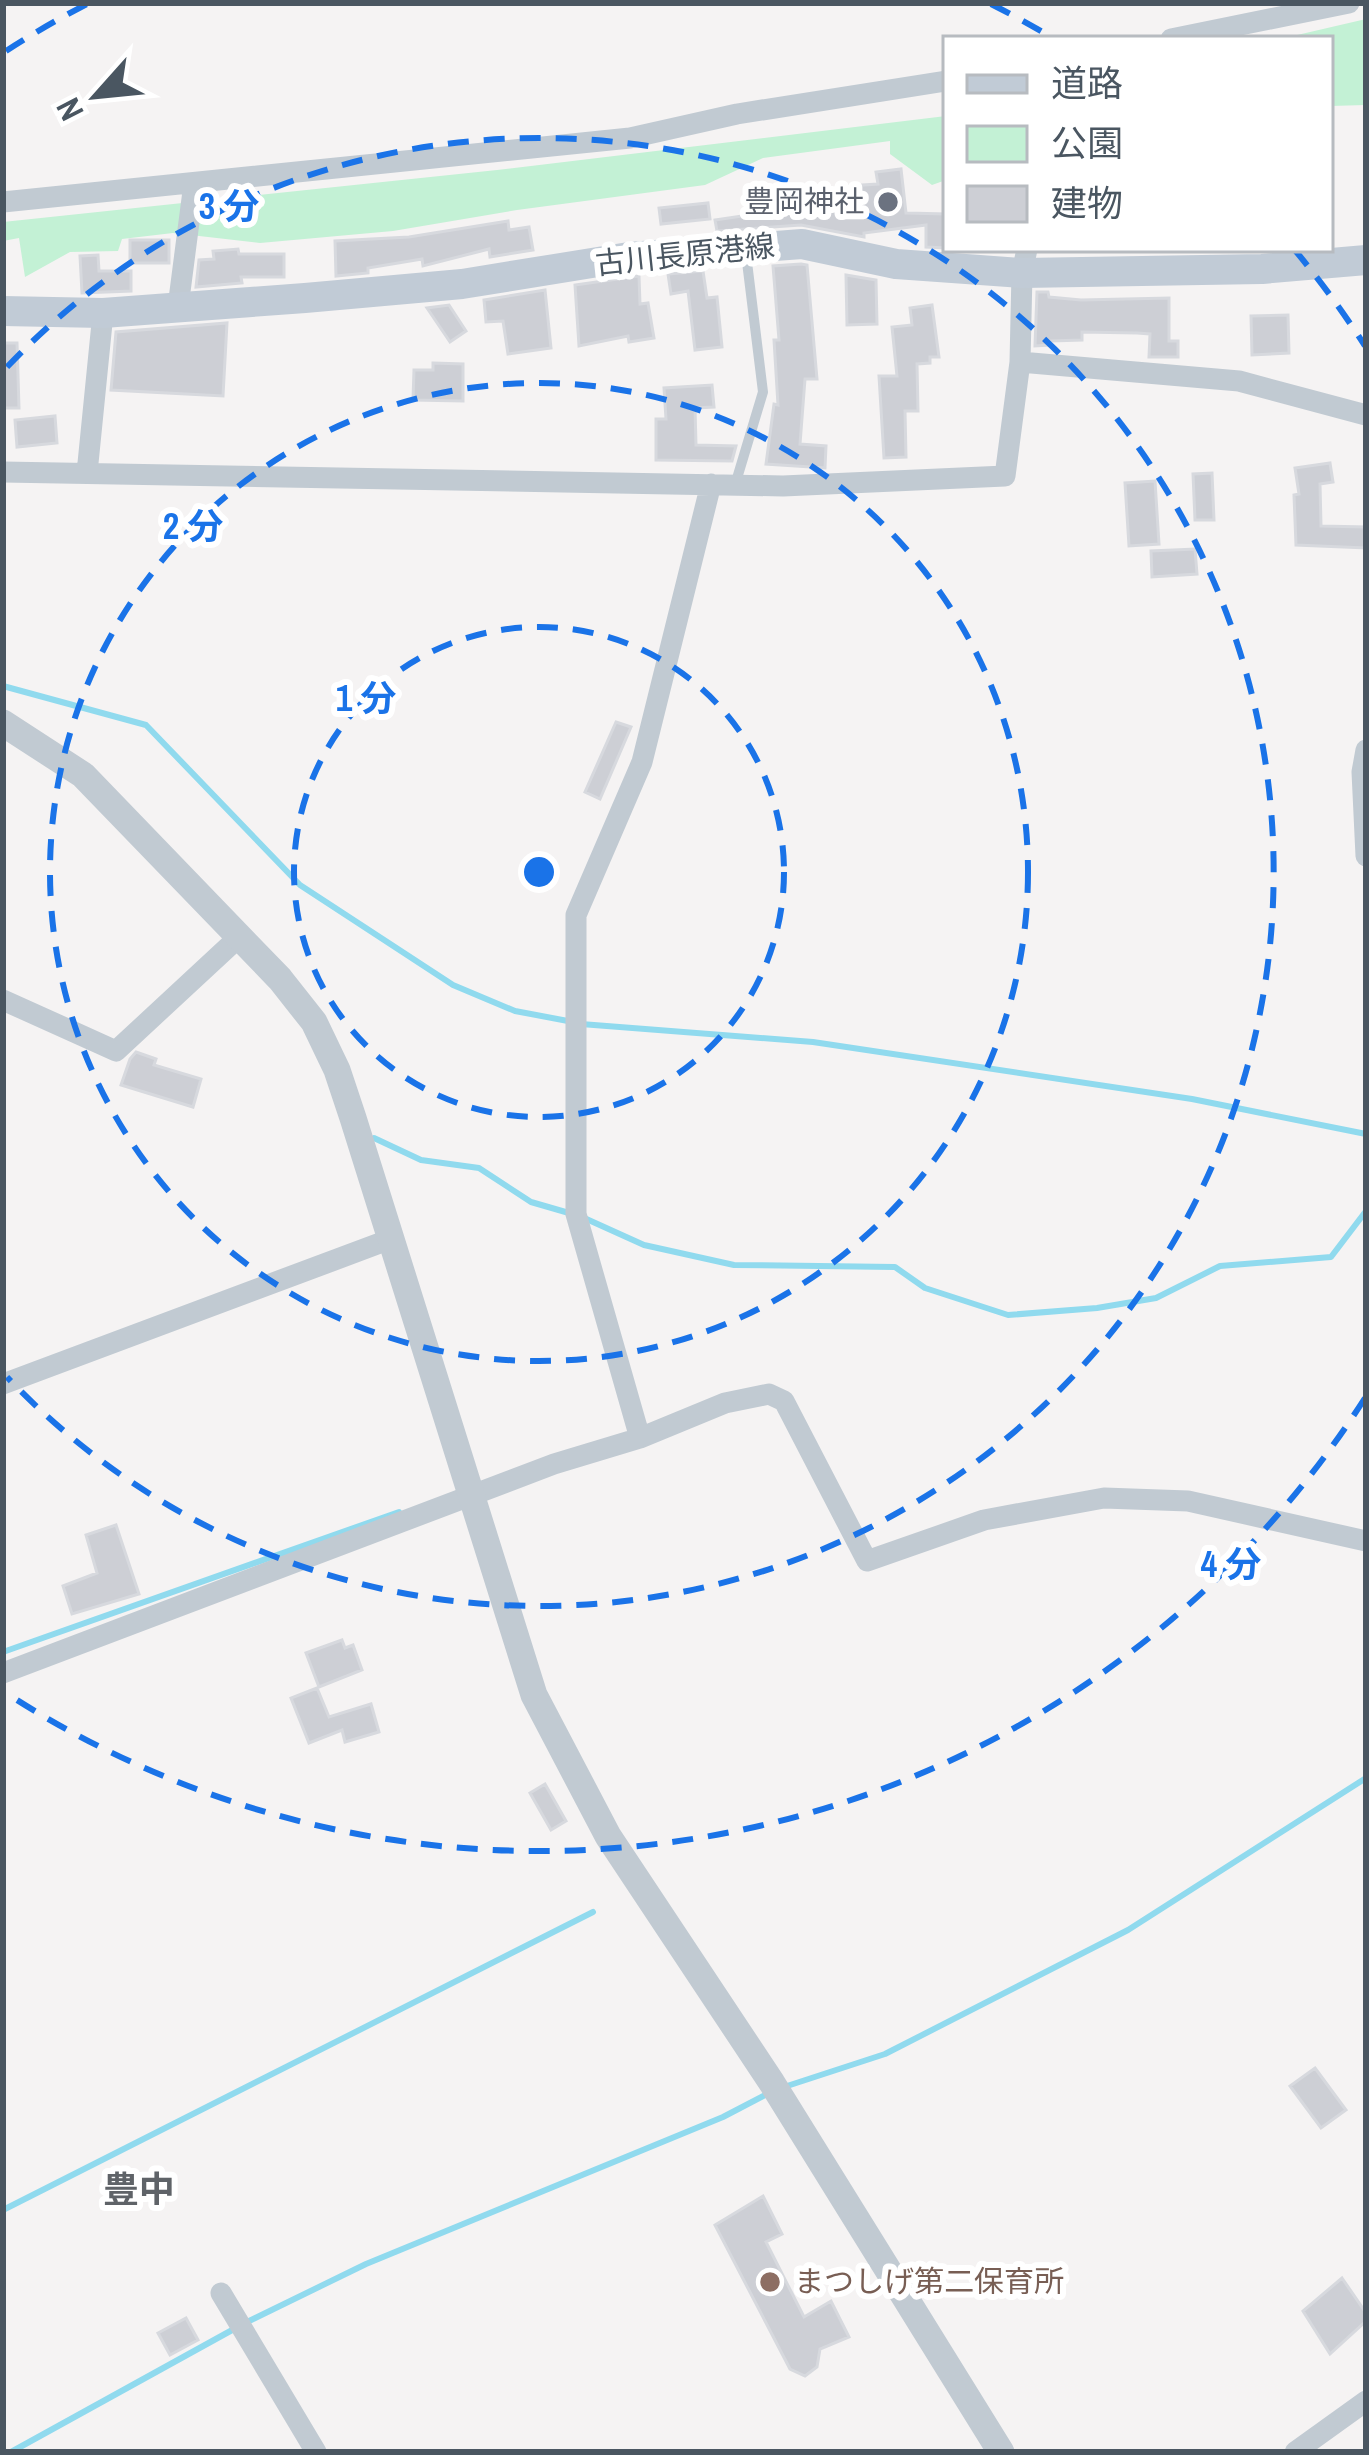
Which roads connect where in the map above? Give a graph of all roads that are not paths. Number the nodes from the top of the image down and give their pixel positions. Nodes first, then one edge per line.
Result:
1 (1349, 3) edge
2 (1186, 36) edge
3 (943, 81) edge
4 (193, 191) dead end
5 (3, 202) edge
6 (745, 246) junction
7 (1366, 260) edge
8 (1025, 261) edge
9 (178, 307) junction
10 (3, 311) edge
11 (103, 313) junction
12 (1020, 362) junction
13 (1366, 416) edge
14 (3, 472) edge
15 (87, 472) junction
16 (711, 484) junction
17 (735, 485) junction
18 (3, 723) edge
19 (1366, 750) edge
20 (1366, 856) edge
21 (240, 936) junction
22 (3, 1000) edge
23 (388, 1240) junction
24 (3, 1384) edge
25 (640, 1438) junction
26 (471, 1498) junction
27 (1366, 1541) edge
28 (3, 1672) edge
29 (220, 2294) dead end
30 (1366, 2401) edge
31 (316, 2452) edge
32 (1000, 2452) edge
33 (1295, 2452) edge

1 - 2 street
3 - 5 street
4 - 9 street
6 - 8 main road, 古川長原港線
6 - 9 main road, 古川長原港線
6 - 17 lane
7 - 8 main road, 古川長原港線
8 - 12 street
9 - 11 main road, 古川長原港線
10 - 11 main road, 古川長原港線
11 - 15 street
12 - 13 street
12 - 17 street
14 - 15 street
15 - 16 street
16 - 17 street
16 - 25 street
18 - 21 street
19 - 20 street
21 - 22 street
21 - 23 street
23 - 24 street
23 - 26 street
25 - 26 street
25 - 27 street
26 - 28 street
26 - 32 street
29 - 31 street
30 - 33 street

